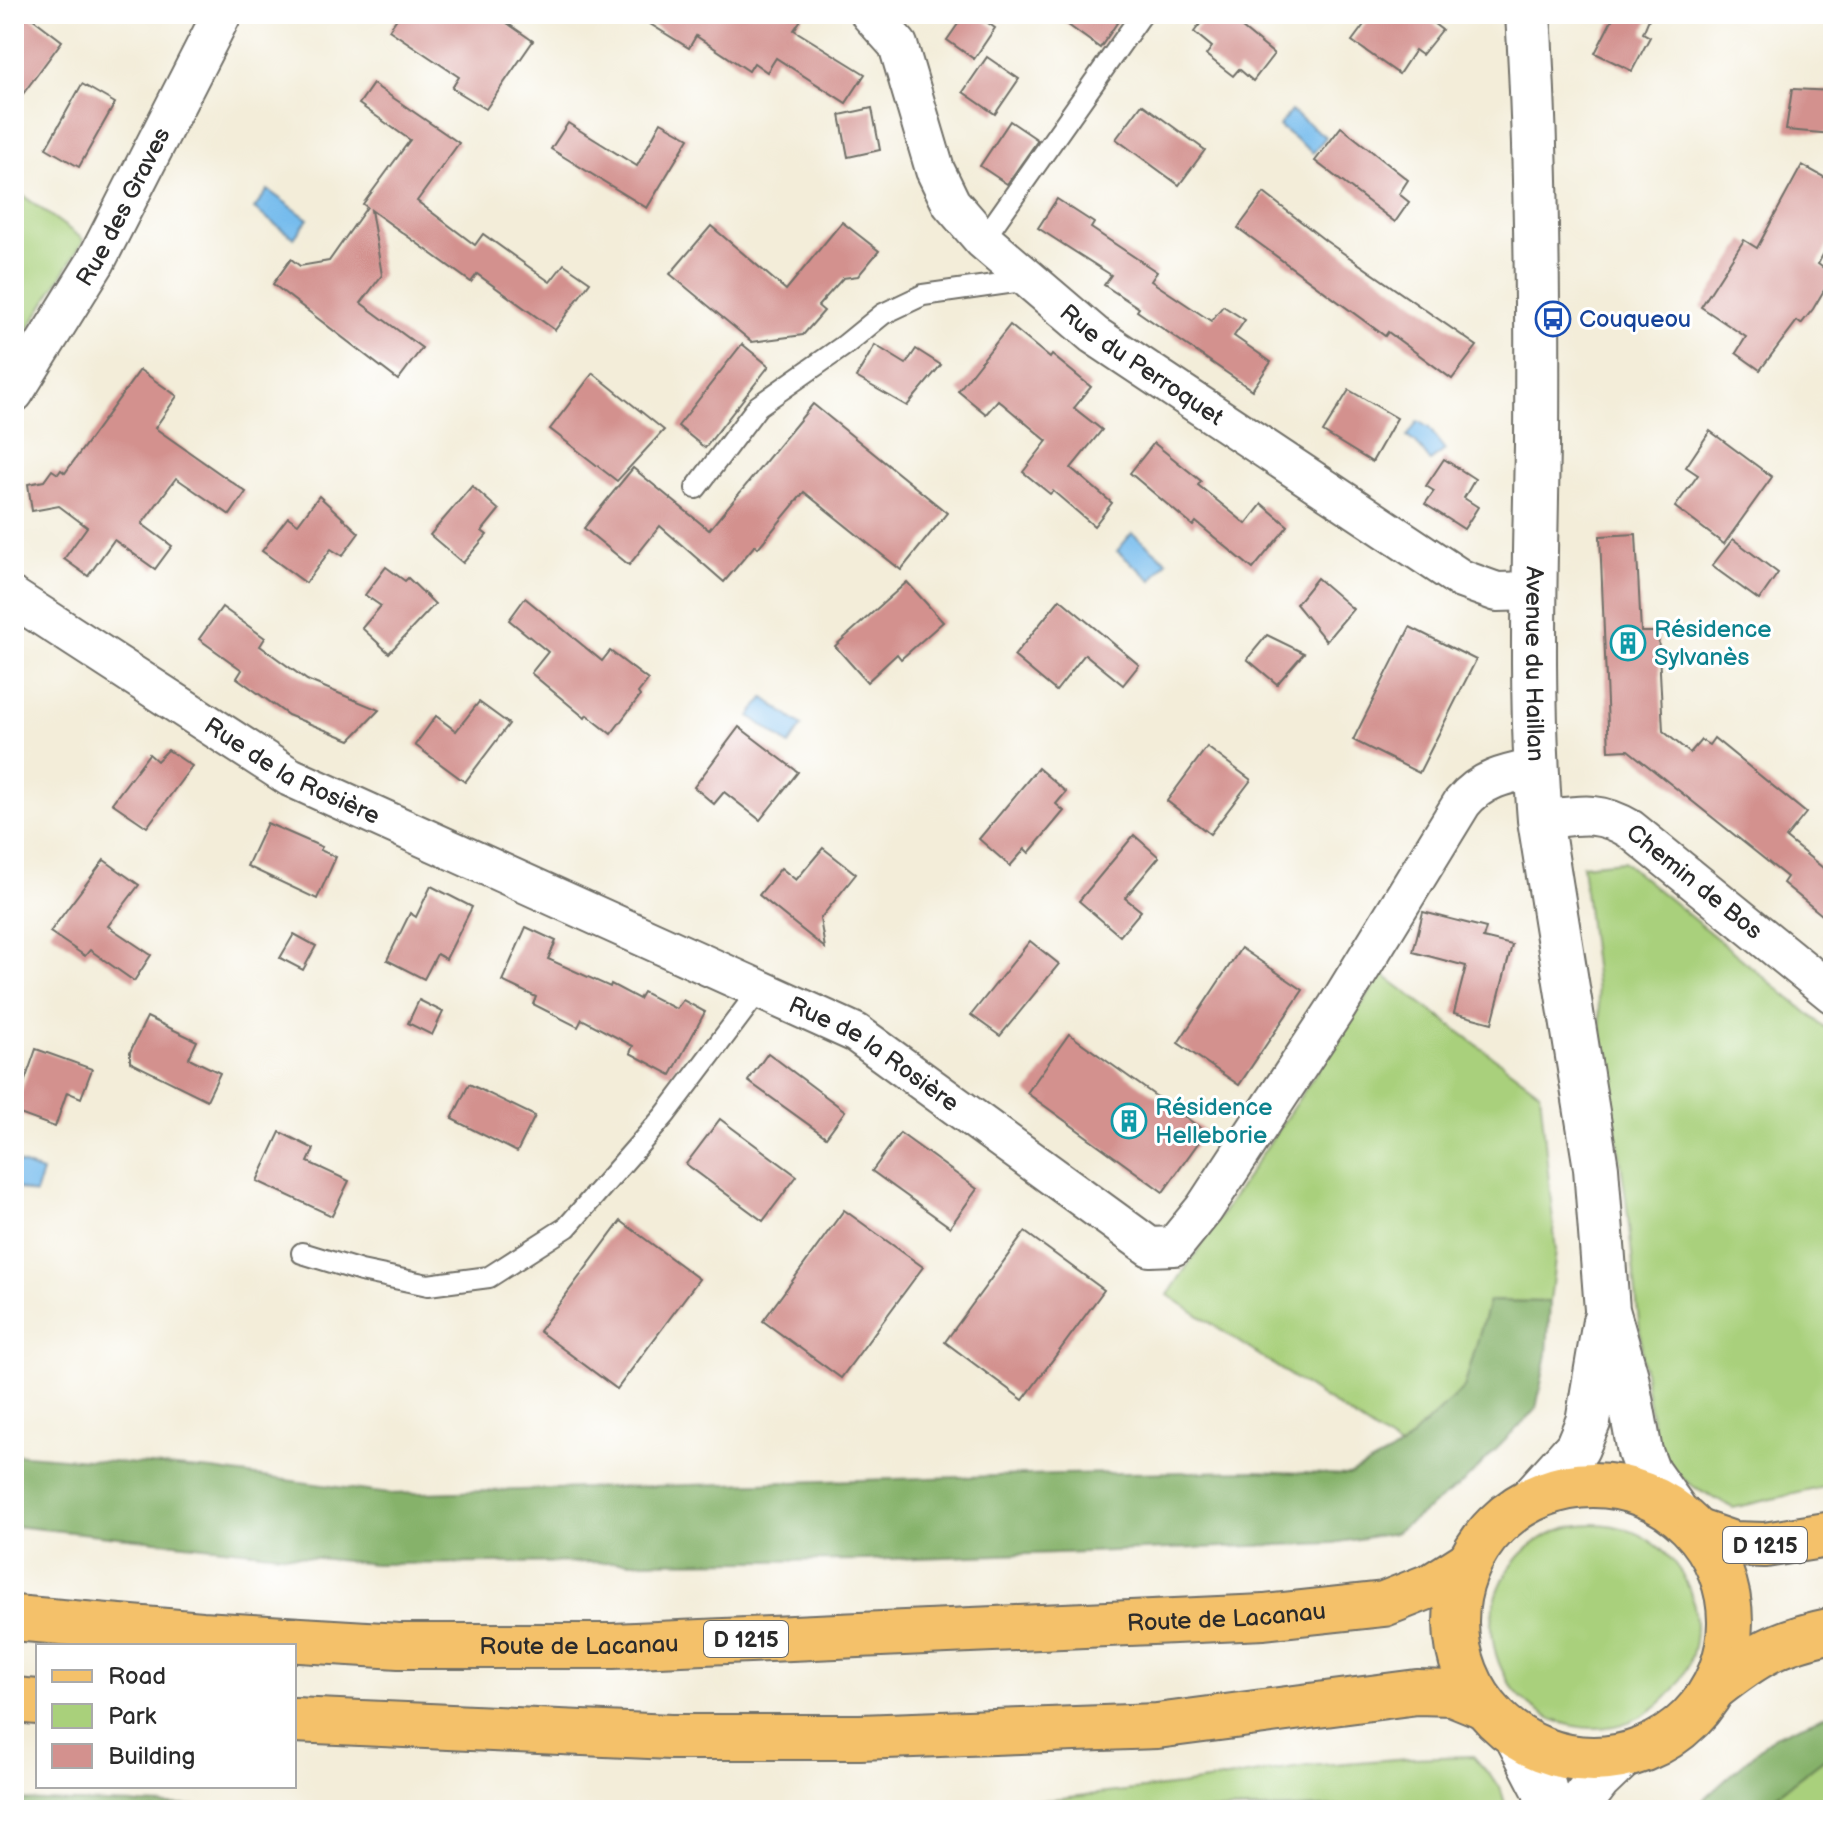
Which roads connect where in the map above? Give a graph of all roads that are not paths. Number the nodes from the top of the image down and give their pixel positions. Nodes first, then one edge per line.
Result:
1 (222, 14) edge
2 (870, 14) edge
3 (1142, 14) edge
4 (1528, 14) edge
5 (983, 240) junction
6 (1030, 280) junction
7 (14, 393) edge
8 (696, 488) dead end
9 (1535, 591) junction
10 (14, 598) edge
11 (1536, 768) junction
12 (1540, 820) junction
13 (760, 989) junction
14 (1833, 994) edge
15 (302, 1253) dead end
16 (1607, 1310) junction
17 (1534, 1496) junction
18 (1685, 1520) junction
19 (1833, 1534) edge
20 (1468, 1563) junction
21 (14, 1618) edge
22 (1833, 1630) edge
23 (1714, 1688) junction
24 (14, 1700) edge
25 (36, 1702) edge
26 (1484, 1706) junction
27 (296, 1720) edge
28 (1518, 1738) junction
29 (1622, 1757) junction
30 (1550, 1810) edge
31 (1575, 1810) edge

1 - 7 street, Rue des Graves
2 - 5 street, Rue du Perroquet
3 - 5 lane
4 - 9 street, Avenue du Haillan
5 - 6 street, Rue du Perroquet
6 - 8 lane
6 - 9 street, Rue du Perroquet
9 - 11 street, Avenue du Haillan
10 - 13 street, Rue de la Rosière
11 - 12 street, Avenue du Haillan
11 - 13 street, Rue de la Rosière
12 - 14 street, Chemin de Bos
12 - 16 street, Avenue du Haillan
13 - 15 lane
16 - 17 street, Avenue du Haillan
16 - 18 street, Avenue du Haillan
17 - 18 main road
17 - 20 main road
18 - 19 main road, D 1215
18 - 23 main road
20 - 21 main road, Route de Lacanau / D 1215
20 - 26 main road
22 - 23 main road
23 - 29 main road
24 - 25 main road
26 - 27 main road
26 - 28 main road
28 - 29 main road
28 - 30 street
29 - 31 street

